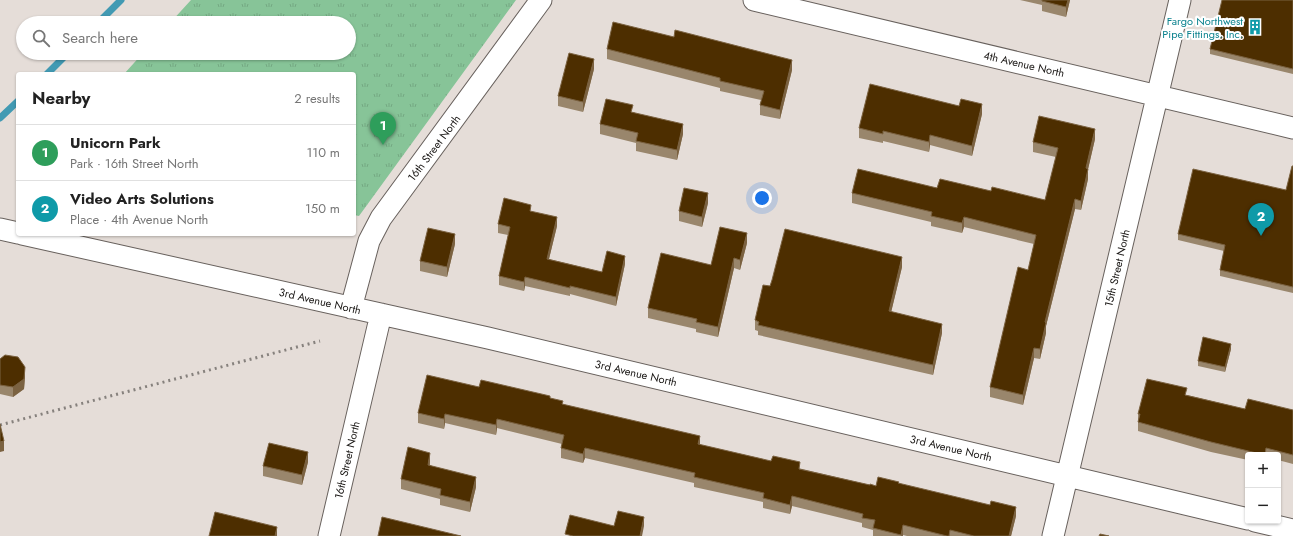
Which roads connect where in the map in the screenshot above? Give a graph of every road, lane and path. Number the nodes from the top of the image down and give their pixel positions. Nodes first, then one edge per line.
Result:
1 (541, 0) edge
2 (754, 0) edge
3 (1180, 0) edge
4 (1157, 96) junction
5 (1293, 128) edge
6 (0, 229) edge
7 (16, 233) edge
8 (31, 236) edge
9 (351, 308) junction
10 (382, 314) junction
11 (1067, 476) junction
12 (1245, 518) edge
13 (1268, 524) edge
14 (1293, 530) edge
15 (329, 536) edge
16 (1053, 536) edge

1 - 9 street, 16th Street North
2 - 4 street, 4th Avenue North
3 - 4 street, 15th Street North
4 - 5 street, 4th Avenue North
4 - 11 street, 15th Street North
6 - 7 street
8 - 9 street, 3rd Avenue North
9 - 10 street, 3rd Avenue North
10 - 11 street, 3rd Avenue North
10 - 15 street, 16th Street North
11 - 12 street, 3rd Avenue North
11 - 16 street, 15th Street North
13 - 14 street

